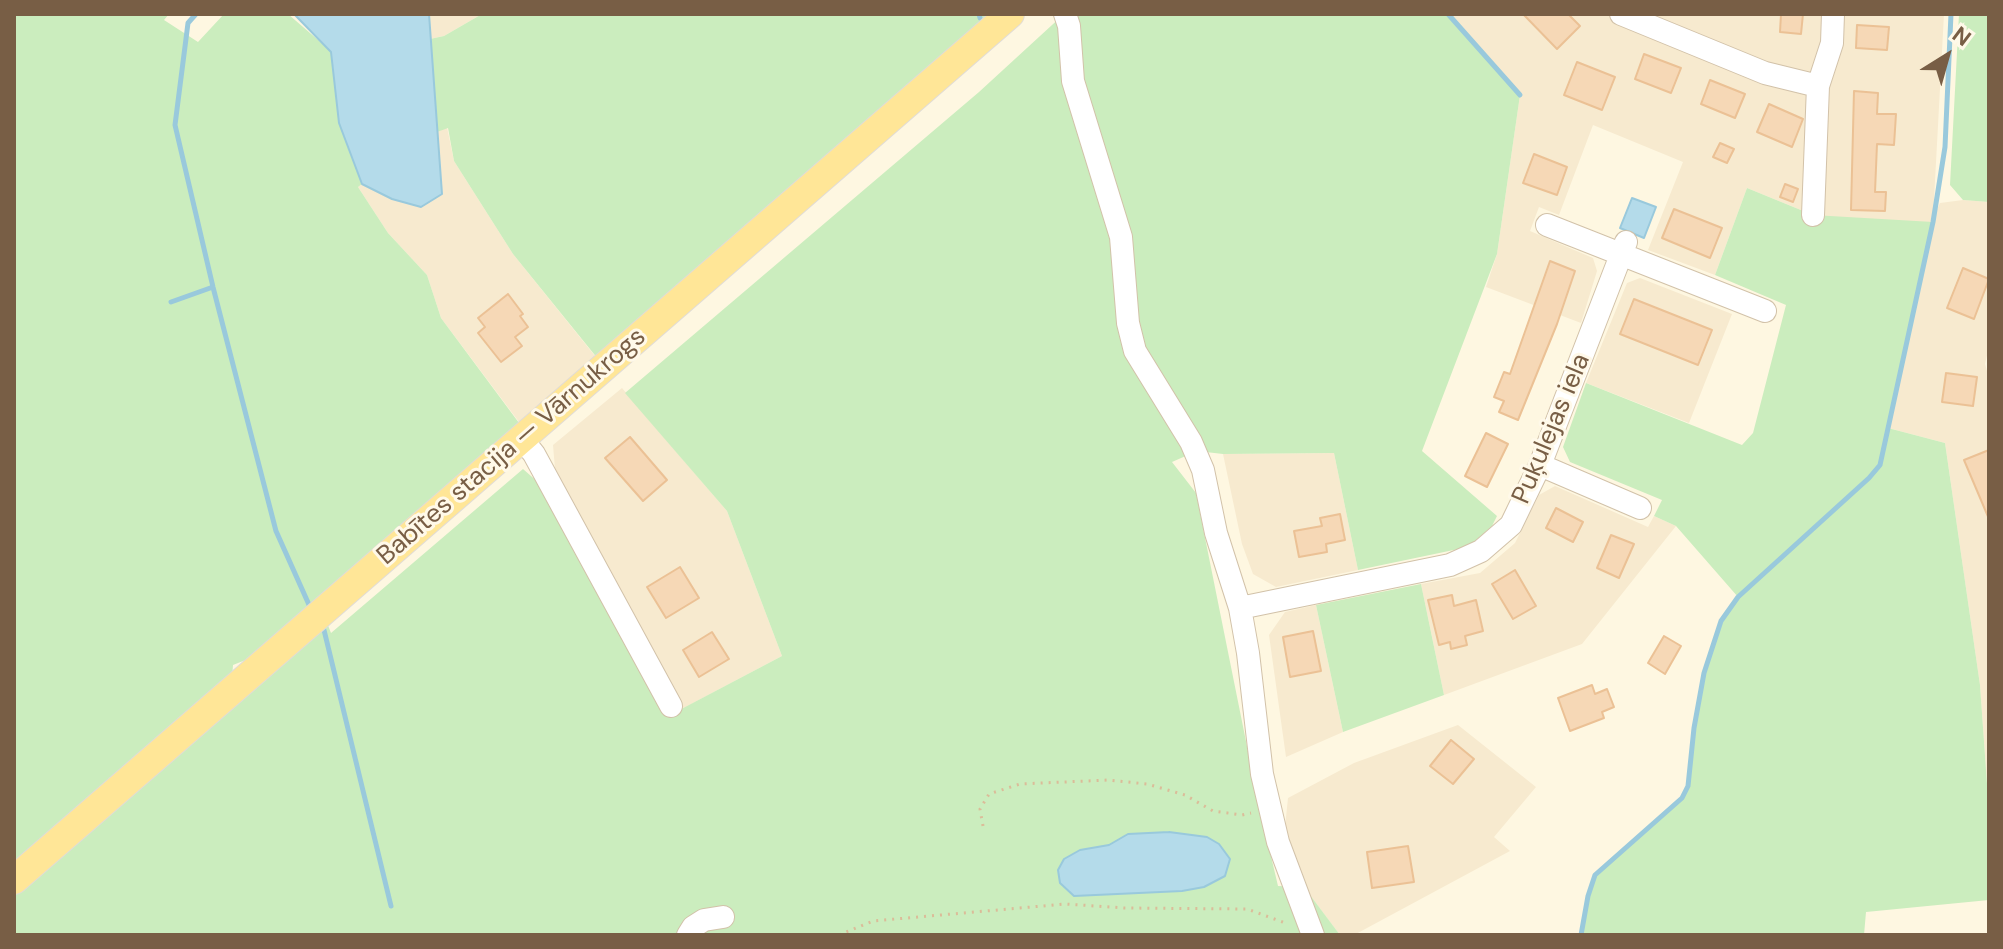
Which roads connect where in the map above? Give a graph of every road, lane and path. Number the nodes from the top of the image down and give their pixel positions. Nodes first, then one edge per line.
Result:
1 (1010, 14) edge
2 (1065, 14) edge
3 (1621, 14) edge
4 (1833, 14) edge
5 (1818, 86) junction
6 (1813, 215) dead end
7 (1547, 225) dead end
8 (1624, 249) junction
9 (1765, 311) dead end
10 (522, 439) junction
11 (1540, 465) junction
12 (1640, 508) dead end
13 (1240, 608) junction
14 (671, 706) dead end
15 (1270, 808) junction
16 (983, 826) dead end
17 (14, 880) edge
18 (723, 917) dead end
19 (1303, 931) edge
20 (688, 935) edge
21 (839, 935) edge

1 - 10 main road, Babītes stacija — Vārnukrogs
2 - 13 street
3 - 5 street
4 - 5 street
5 - 6 street
7 - 8 street
8 - 9 street
8 - 11 street, Puķulejas iela
10 - 14 street
10 - 17 main road, Babītes stacija — Vārnukrogs
11 - 12 street
11 - 13 street, Puķulejas iela
13 - 15 street
15 - 16 path
15 - 19 street
18 - 20 street
19 - 21 path

